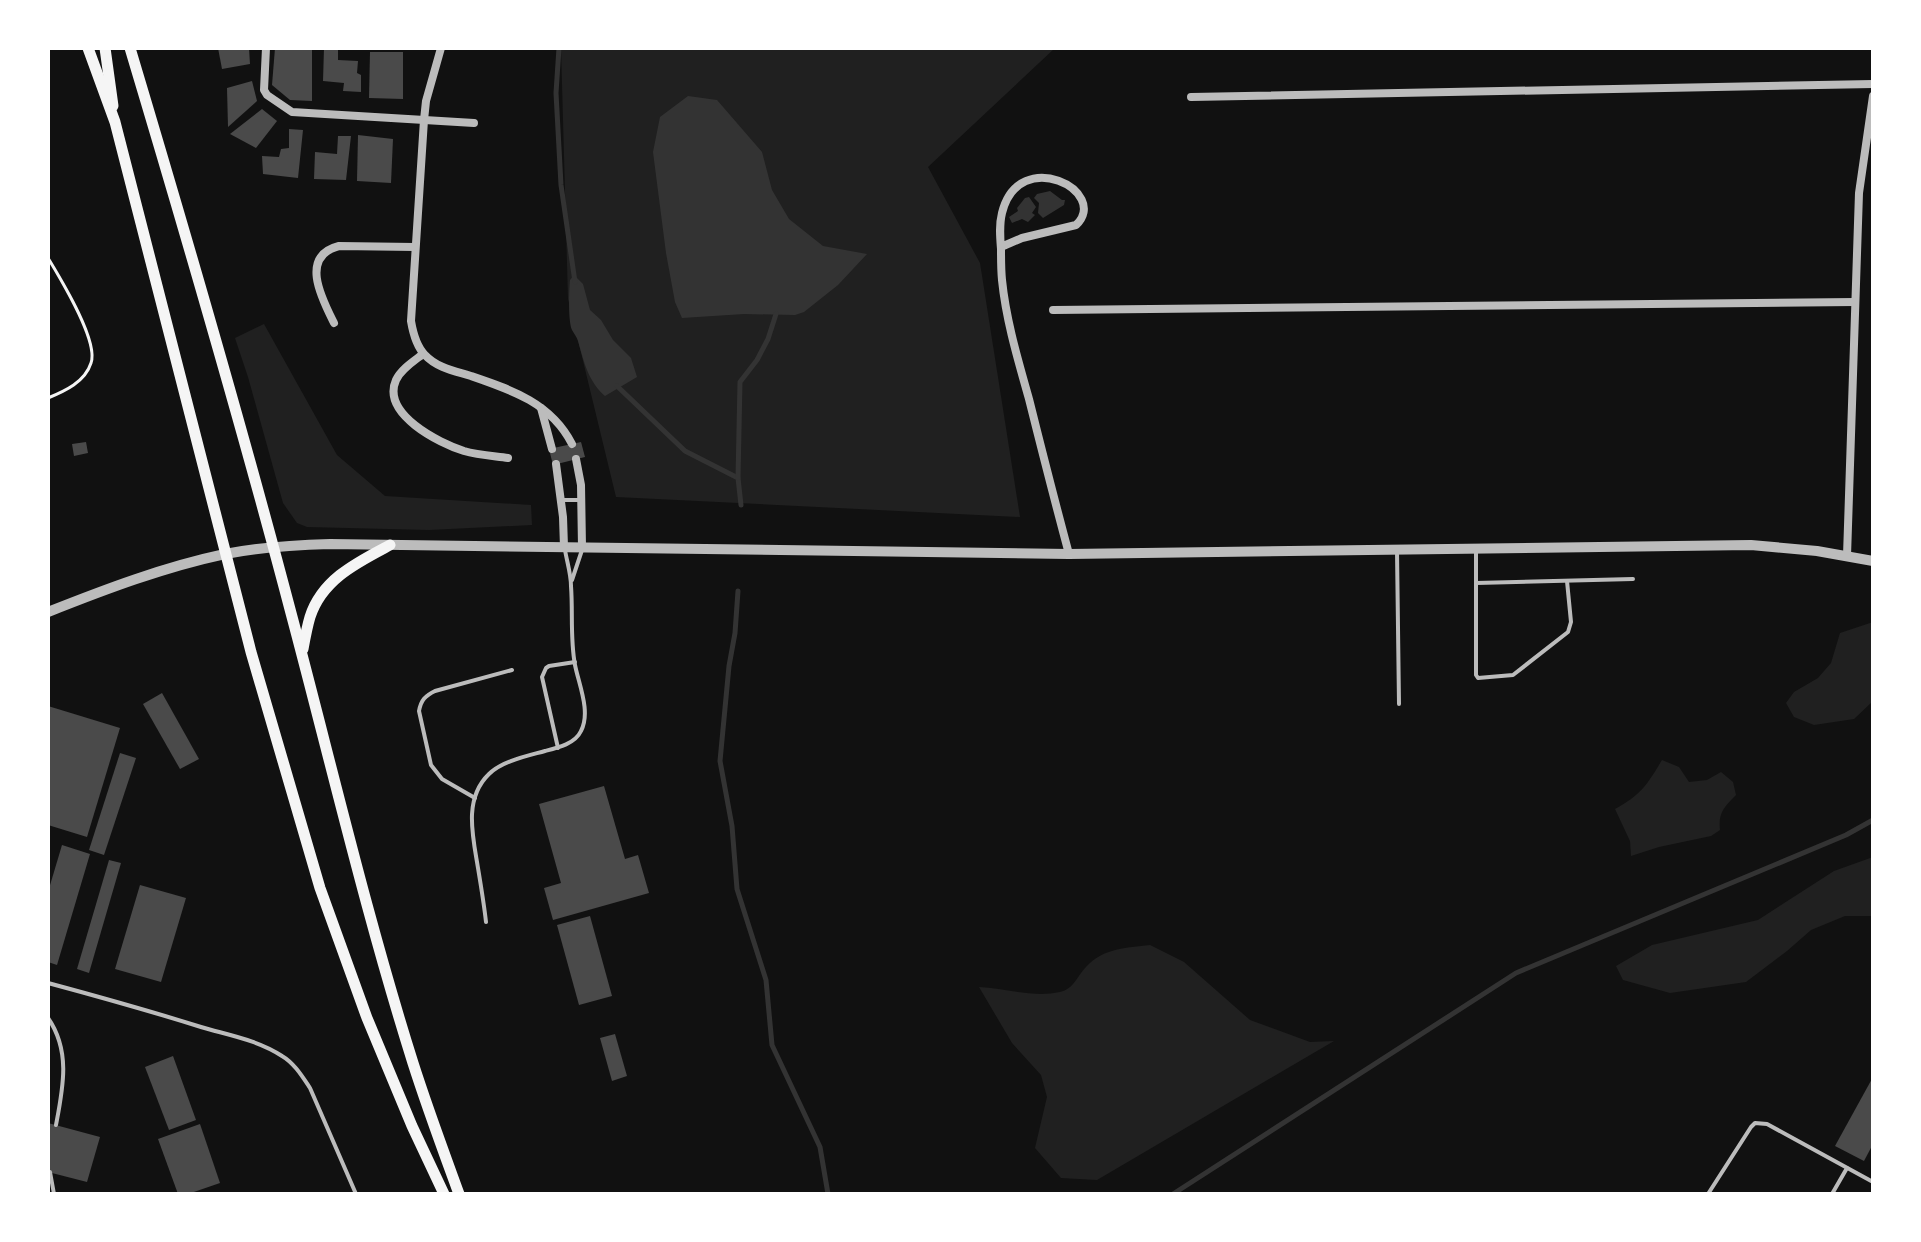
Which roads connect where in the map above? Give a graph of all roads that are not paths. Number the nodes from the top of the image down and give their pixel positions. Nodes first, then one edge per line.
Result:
1 (88, 48) edge
2 (105, 48) edge
3 (130, 48) edge
4 (266, 48) edge
5 (441, 48) edge
6 (1873, 84) edge
7 (1873, 96) edge
8 (1191, 97) dead end
9 (424, 120) junction
10 (115, 122) junction
11 (474, 123) dead end
12 (415, 247) junction
13 (1001, 247) junction
14 (1855, 302) junction
15 (1053, 310) dead end
16 (334, 323) dead end
17 (423, 354) junction
18 (541, 407) junction
19 (572, 444) dead end
20 (552, 449) dead end
21 (508, 458) dead end
22 (576, 459) dead end
23 (556, 464) dead end
24 (561, 500) junction
25 (582, 500) junction
26 (390, 545) junction
27 (273, 547) junction
28 (564, 547) junction
29 (582, 547) junction
30 (1476, 548) junction
31 (1397, 549) junction
32 (226, 554) junction
33 (1069, 554) junction
34 (1847, 556) junction
35 (1873, 561) edge
36 (1633, 579) dead end
37 (1567, 581) junction
38 (571, 582) junction
39 (1476, 583) junction
40 (48, 612) edge
41 (302, 655) junction
42 (575, 662) junction
43 (512, 670) dead end
44 (1399, 704) dead end
45 (558, 748) junction
46 (475, 798) junction
47 (486, 922) dead end
48 (48, 983) edge
49 (48, 1018) edge
50 (56, 1125) dead end
51 (1847, 1168) junction
52 (50, 1172) dead end
53 (1873, 1182) edge
54 (54, 1194) edge
55 (356, 1194) edge
56 (444, 1194) edge
57 (459, 1194) edge
58 (1708, 1194) edge
59 (1832, 1194) edge

1 - 10 main road
2 - 10 main road
3 - 27 main road
4 - 9 street
5 - 9 street
6 - 8 street
7 - 14 street
9 - 11 street
9 - 12 street
10 - 32 main road
12 - 16 street
12 - 17 street
13 - 13 street
13 - 33 street
14 - 15 street
14 - 34 street
17 - 18 street
17 - 21 street
18 - 19 street
18 - 20 street
22 - 25 street
23 - 24 street
24 - 25 lane
24 - 28 street
25 - 29 street
26 - 27 street
26 - 28 street
26 - 41 main road
27 - 32 street
27 - 41 main road
28 - 29 street
28 - 38 lane
29 - 33 street
29 - 38 lane
30 - 31 street
30 - 34 street
30 - 39 lane
31 - 33 street
31 - 44 lane
32 - 40 street
32 - 56 main road
34 - 35 street
36 - 37 lane
37 - 39 lane
37 - 39 lane
38 - 42 lane
41 - 57 main road
42 - 45 lane
42 - 45 lane
43 - 46 lane
45 - 46 lane
46 - 47 lane
48 - 55 lane
49 - 50 lane
51 - 53 lane
51 - 58 lane
51 - 59 lane
52 - 54 lane

